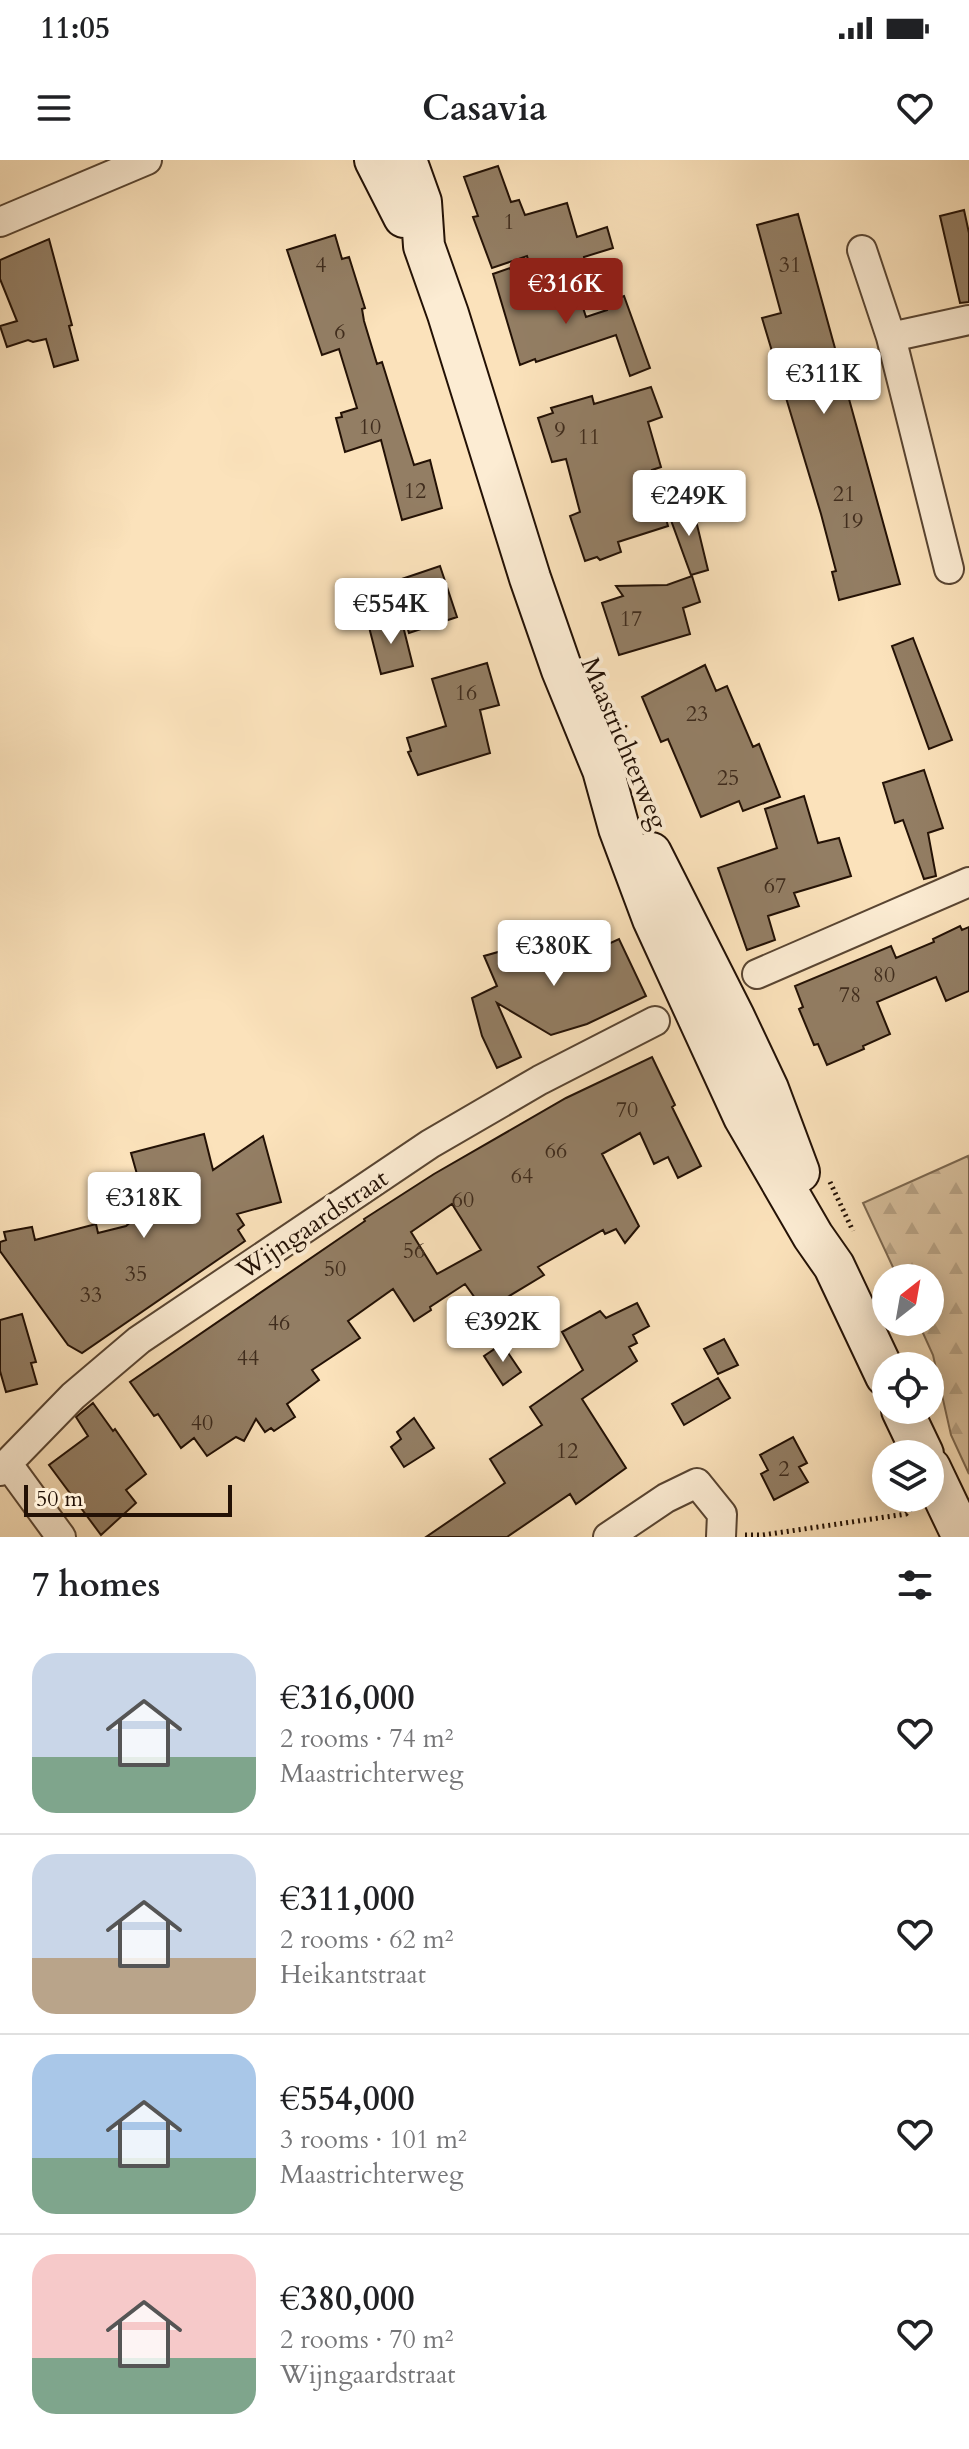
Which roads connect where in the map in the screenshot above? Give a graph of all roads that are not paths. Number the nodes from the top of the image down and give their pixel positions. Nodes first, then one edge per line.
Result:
1 (147, 160) edge
2 (375, 160) edge
3 (406, 160) edge
4 (0, 222) edge
5 (424, 246) junction
6 (862, 250) dead end
7 (969, 320) edge
8 (891, 337) junction
9 (949, 569) dead end
10 (969, 882) edge
11 (757, 974) dead end
12 (655, 1021) dead end
13 (878, 1352) edge
14 (3, 1467) edge
15 (944, 1497) edge
16 (721, 1536) edge
17 (61, 1537) edge
18 (608, 1537) edge
19 (963, 1537) edge

1 - 4 street
2 - 5 main road, Maastrichterweg
3 - 5 main road, Maastrichterweg
5 - 13 main road, Maastrichterweg
6 - 8 street
7 - 8 street
8 - 9 street
10 - 11 street
12 - 14 street, Wijngaardstraat
14 - 17 street
15 - 19 main road
16 - 18 street

